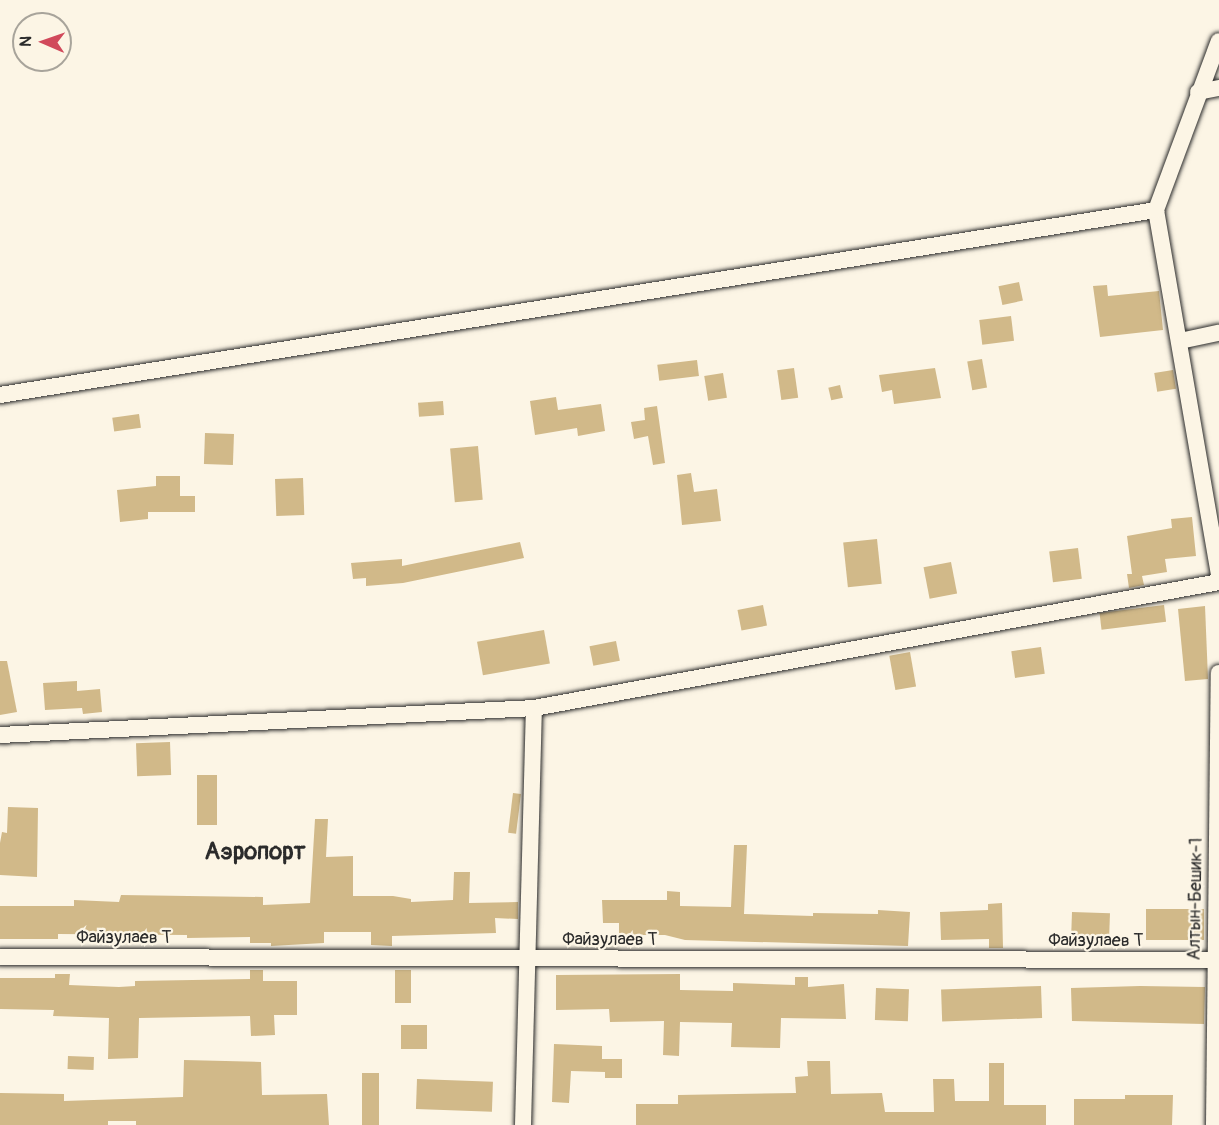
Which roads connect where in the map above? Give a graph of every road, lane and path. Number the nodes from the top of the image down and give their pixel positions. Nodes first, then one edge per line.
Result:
1 (1219, 41) edge
2 (1219, 88) edge
3 (1198, 92) junction
4 (1156, 210) junction
5 (1219, 333) edge
6 (1180, 341) junction
7 (0, 395) edge
8 (1219, 574) edge
9 (1219, 582) edge
10 (1219, 673) edge
11 (534, 708) junction
12 (0, 735) edge
13 (0, 957) edge
14 (531, 960) junction
15 (1217, 960) edge
16 (524, 1125) edge
17 (1214, 1125) edge

1 - 3 street
2 - 3 street
3 - 4 street
4 - 6 street
4 - 7 street
5 - 6 street
6 - 8 street
9 - 11 street
10 - 15 street, Алтын-Бешик-1
11 - 12 street
11 - 14 street
13 - 14 street, Файзулаев Т
14 - 15 street, Файзулаев Т
14 - 16 street
15 - 17 street, Алтын-Бешик-1

